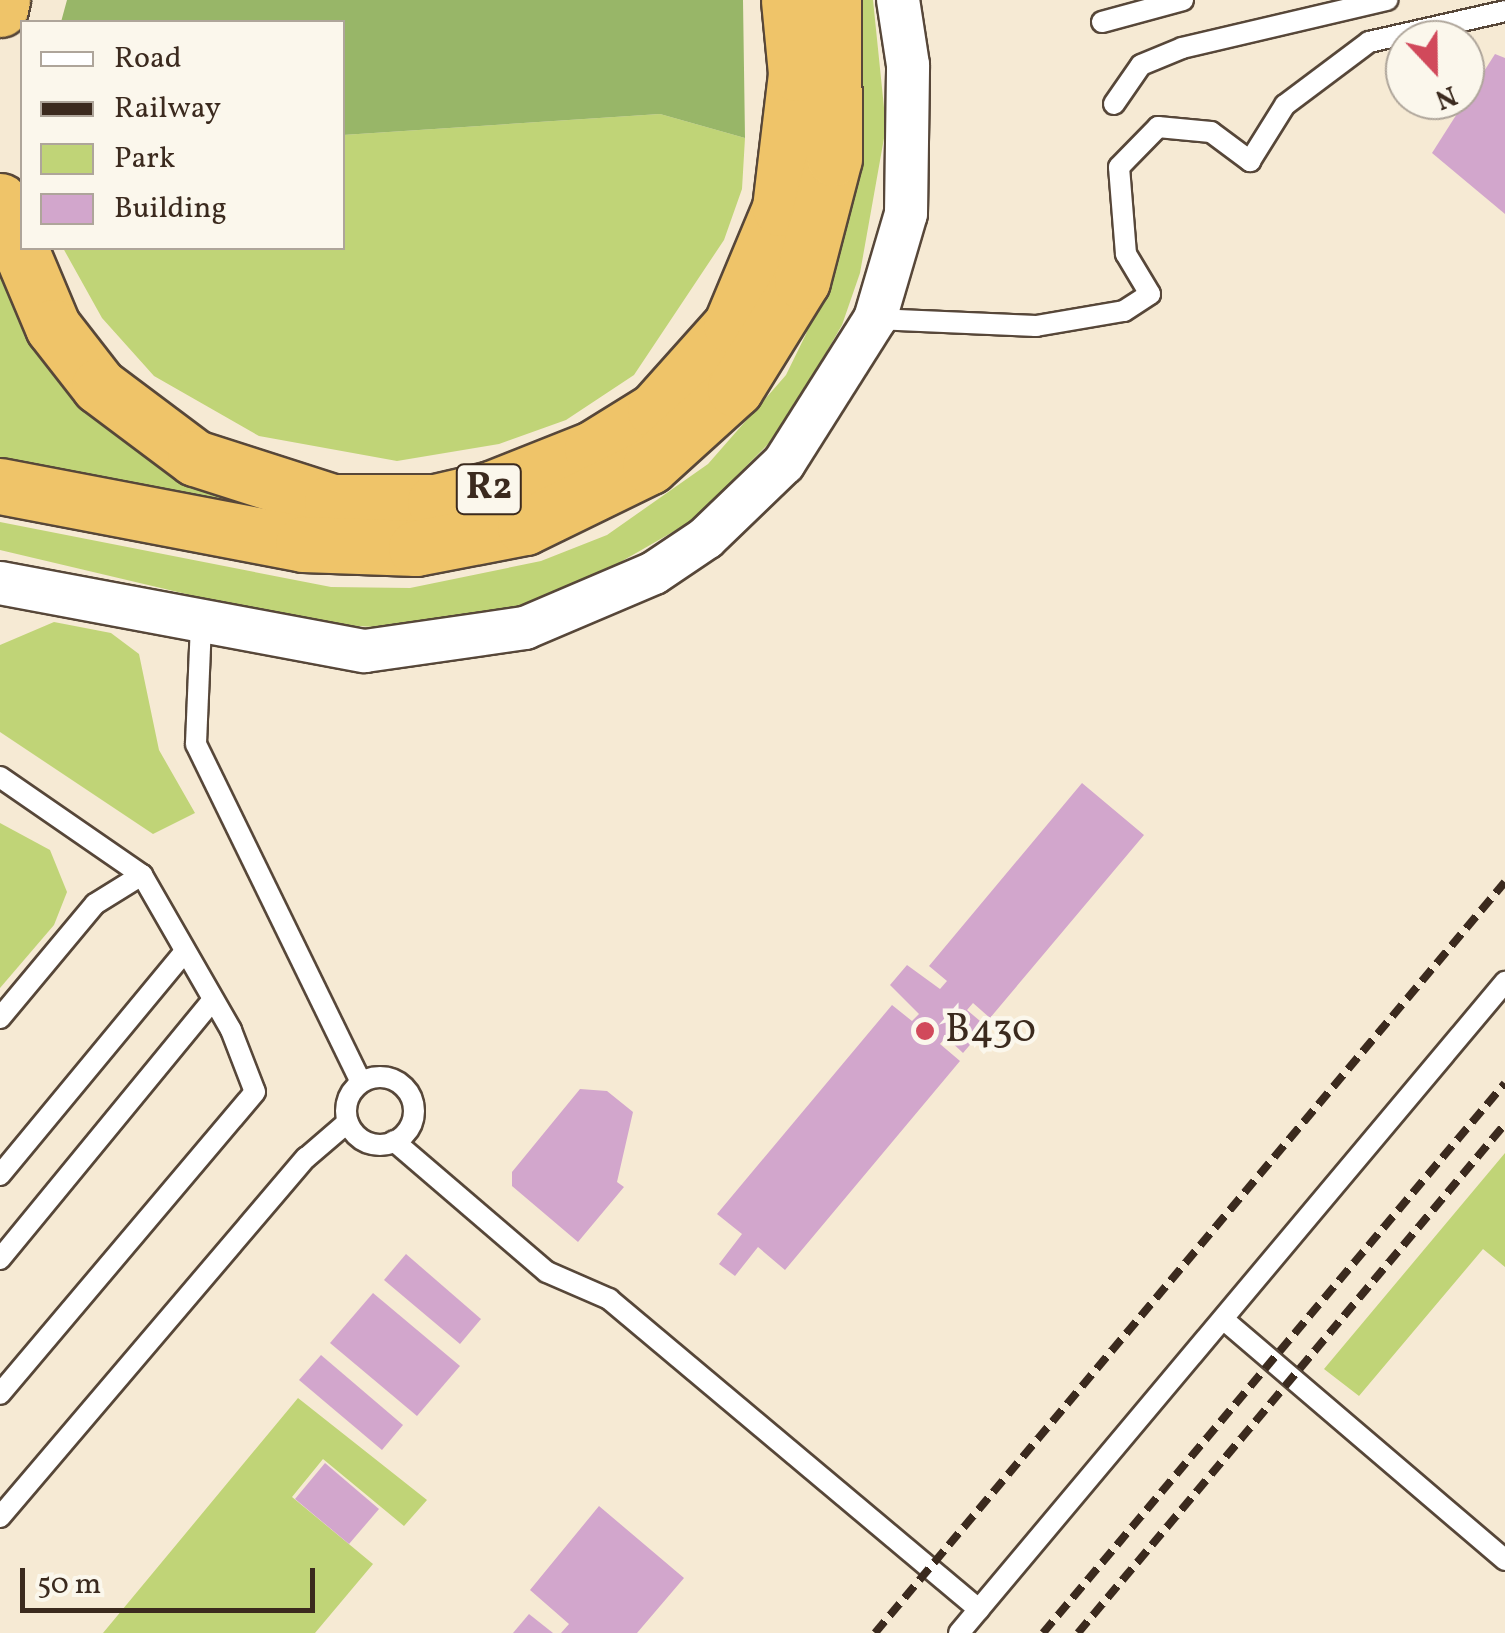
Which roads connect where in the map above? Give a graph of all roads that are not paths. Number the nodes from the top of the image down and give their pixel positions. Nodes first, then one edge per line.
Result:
1 (2, 0) edge
2 (789, 0) edge
3 (833, 0) edge
4 (898, 0) edge
5 (1184, 0) edge
6 (1387, 0) edge
7 (0, 9) edge
8 (1505, 11) edge
9 (1102, 22) dead end
10 (1114, 104) dead end
11 (0, 201) edge
12 (20, 249) edge
13 (21, 250) edge
14 (876, 319) junction
15 (0, 486) edge
16 (0, 583) edge
17 (202, 624) junction
18 (0, 776) edge
19 (142, 876) junction
20 (182, 956) junction
21 (1505, 982) edge
22 (212, 1001) junction
23 (0, 1018) edge
24 (361, 1082) junction
25 (348, 1122) junction
26 (394, 1142) junction
27 (0, 1175) edge
28 (0, 1259) edge
29 (1223, 1319) junction
30 (0, 1394) edge
31 (0, 1517) edge
32 (1505, 1560) edge
33 (979, 1609) junction
34 (959, 1633) edge

1 - 7 highway
2 - 13 highway, R2
3 - 15 highway, R2
4 - 14 street
5 - 9 lane
6 - 10 lane
8 - 14 lane
11 - 12 highway, R2
14 - 17 street
16 - 17 street
17 - 24 lane
18 - 19 lane
19 - 20 lane
19 - 23 lane
20 - 22 lane
20 - 27 lane
21 - 29 lane
22 - 28 lane
22 - 30 lane
24 - 25 lane
24 - 26 lane
25 - 26 lane
25 - 31 lane
26 - 33 lane
29 - 32 lane
29 - 33 lane
33 - 34 lane

